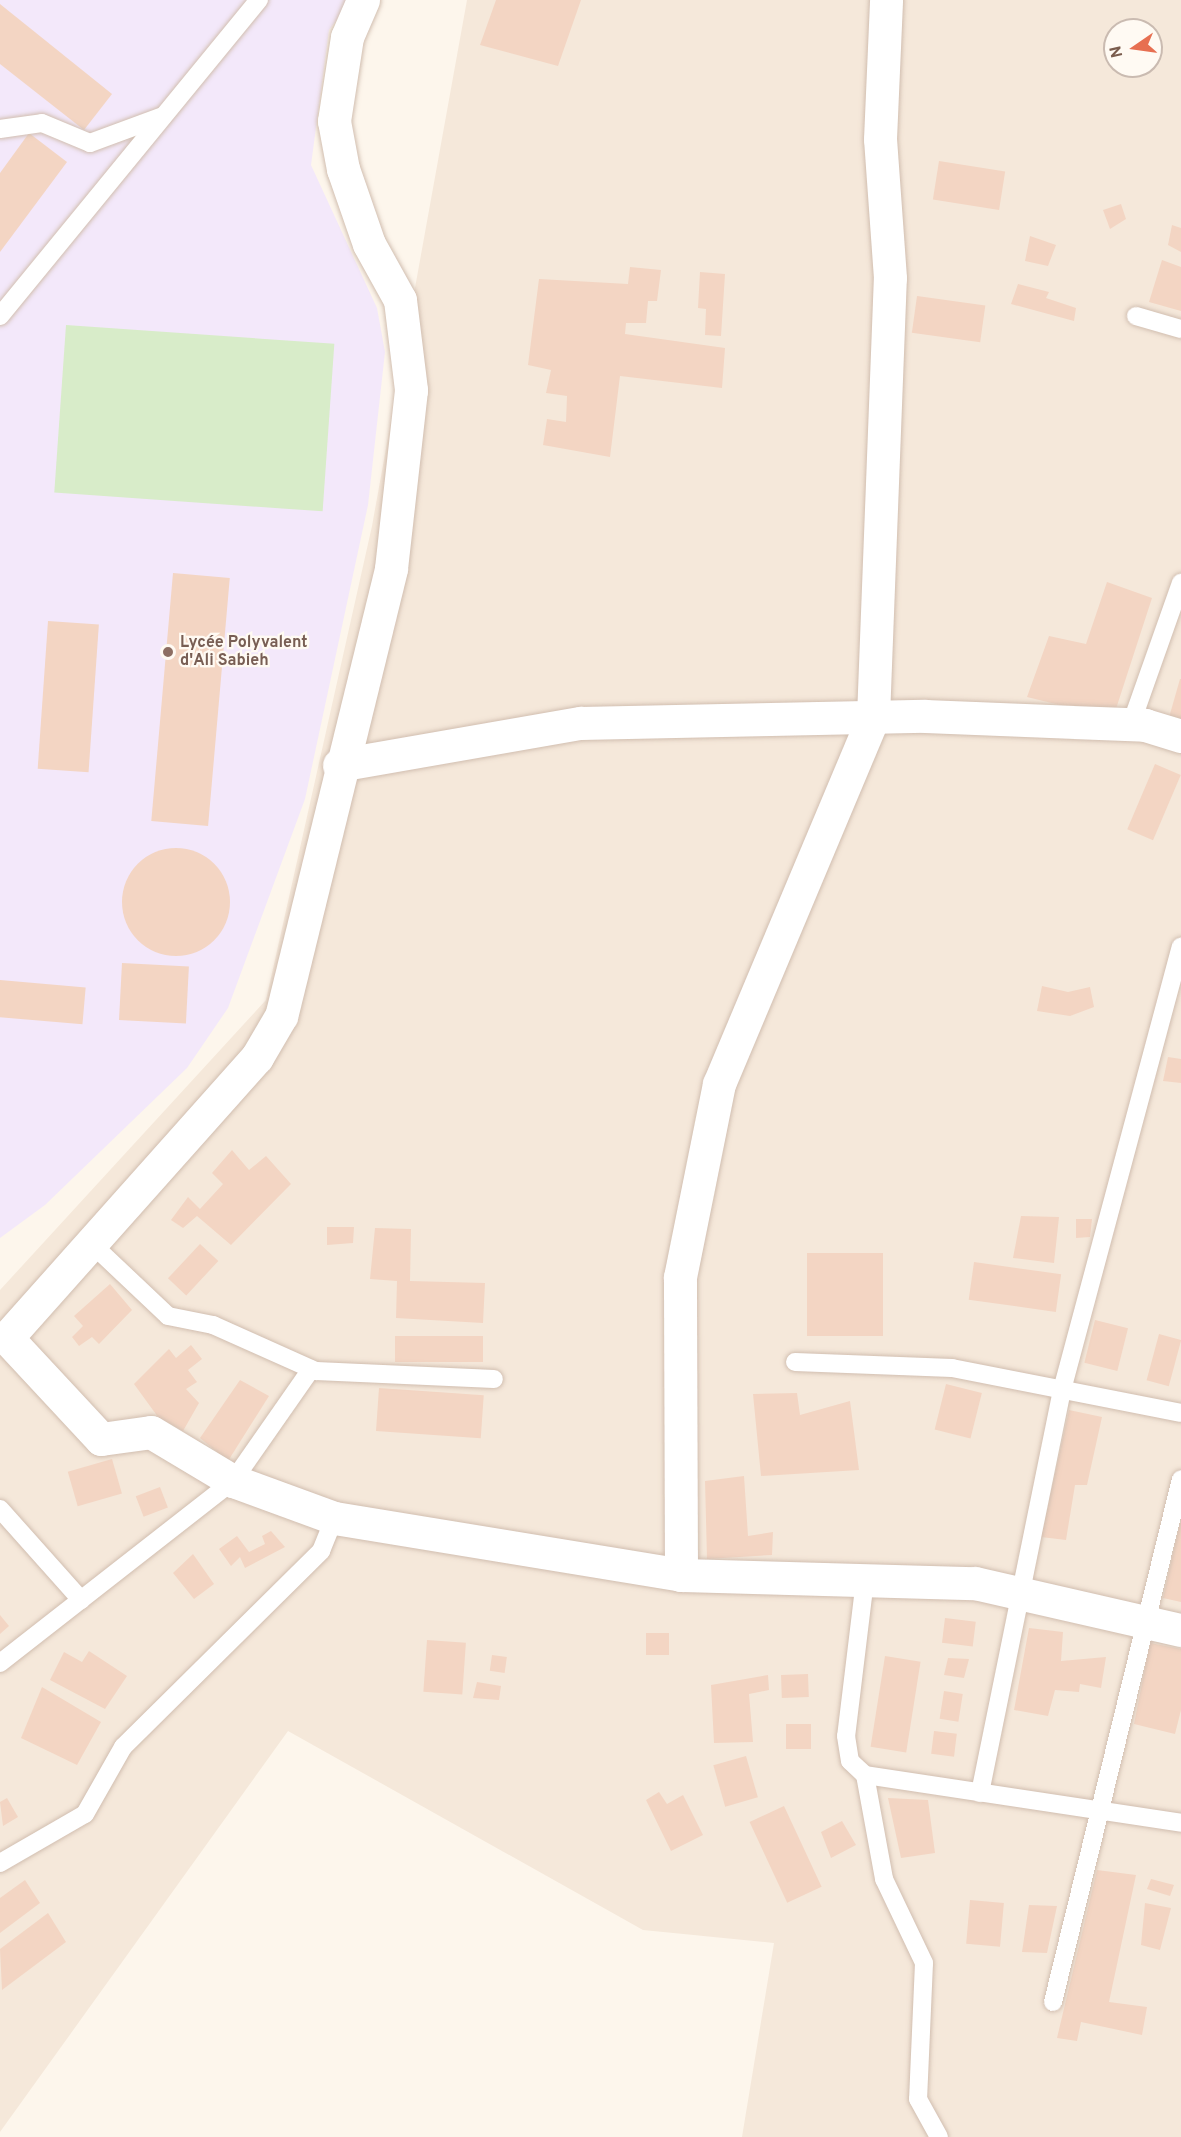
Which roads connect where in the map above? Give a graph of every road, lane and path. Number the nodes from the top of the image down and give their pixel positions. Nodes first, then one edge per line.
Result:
1 (259, 0) edge
2 (363, 0) edge
3 (886, 0) edge
4 (164, 115) junction
5 (0, 129) edge
6 (0, 316) edge
7 (1136, 316) dead end
8 (1181, 329) edge
9 (1181, 583) edge
10 (873, 717) junction
11 (1131, 724) junction
12 (1181, 735) edge
13 (339, 765) junction
14 (1181, 947) edge
15 (93, 1245) junction
16 (4, 1342) edge
17 (795, 1362) dead end
18 (311, 1369) junction
19 (494, 1379) dead end
20 (1062, 1390) junction
21 (1181, 1413) edge
22 (1181, 1479) edge
23 (233, 1481) junction
24 (0, 1509) edge
25 (334, 1518) junction
26 (681, 1575) junction
27 (865, 1580) junction
28 (1019, 1592) junction
29 (81, 1600) junction
30 (1146, 1622) junction
31 (1181, 1630) edge
32 (0, 1663) edge
33 (865, 1775) junction
34 (980, 1793) junction
35 (1100, 1811) junction
36 (1181, 1823) edge
37 (0, 1863) edge
38 (1053, 2002) dead end
39 (939, 2137) edge

1 - 4 lane
2 - 13 street
3 - 10 street
4 - 5 lane
4 - 6 lane
7 - 8 lane
9 - 11 lane
10 - 11 street
10 - 13 street
10 - 26 street
11 - 12 street
13 - 15 street
14 - 20 lane
15 - 16 street
15 - 18 lane
16 - 23 street
17 - 20 lane
18 - 19 lane
18 - 23 lane
20 - 21 lane
20 - 28 lane
22 - 30 lane
23 - 25 street
23 - 29 lane
24 - 29 lane
25 - 26 street
25 - 37 lane
26 - 27 street
27 - 28 street
27 - 33 lane
28 - 30 street
28 - 34 lane
29 - 32 lane
30 - 31 street
30 - 35 lane
33 - 34 lane
33 - 39 lane
34 - 35 lane
35 - 36 lane
35 - 38 lane

